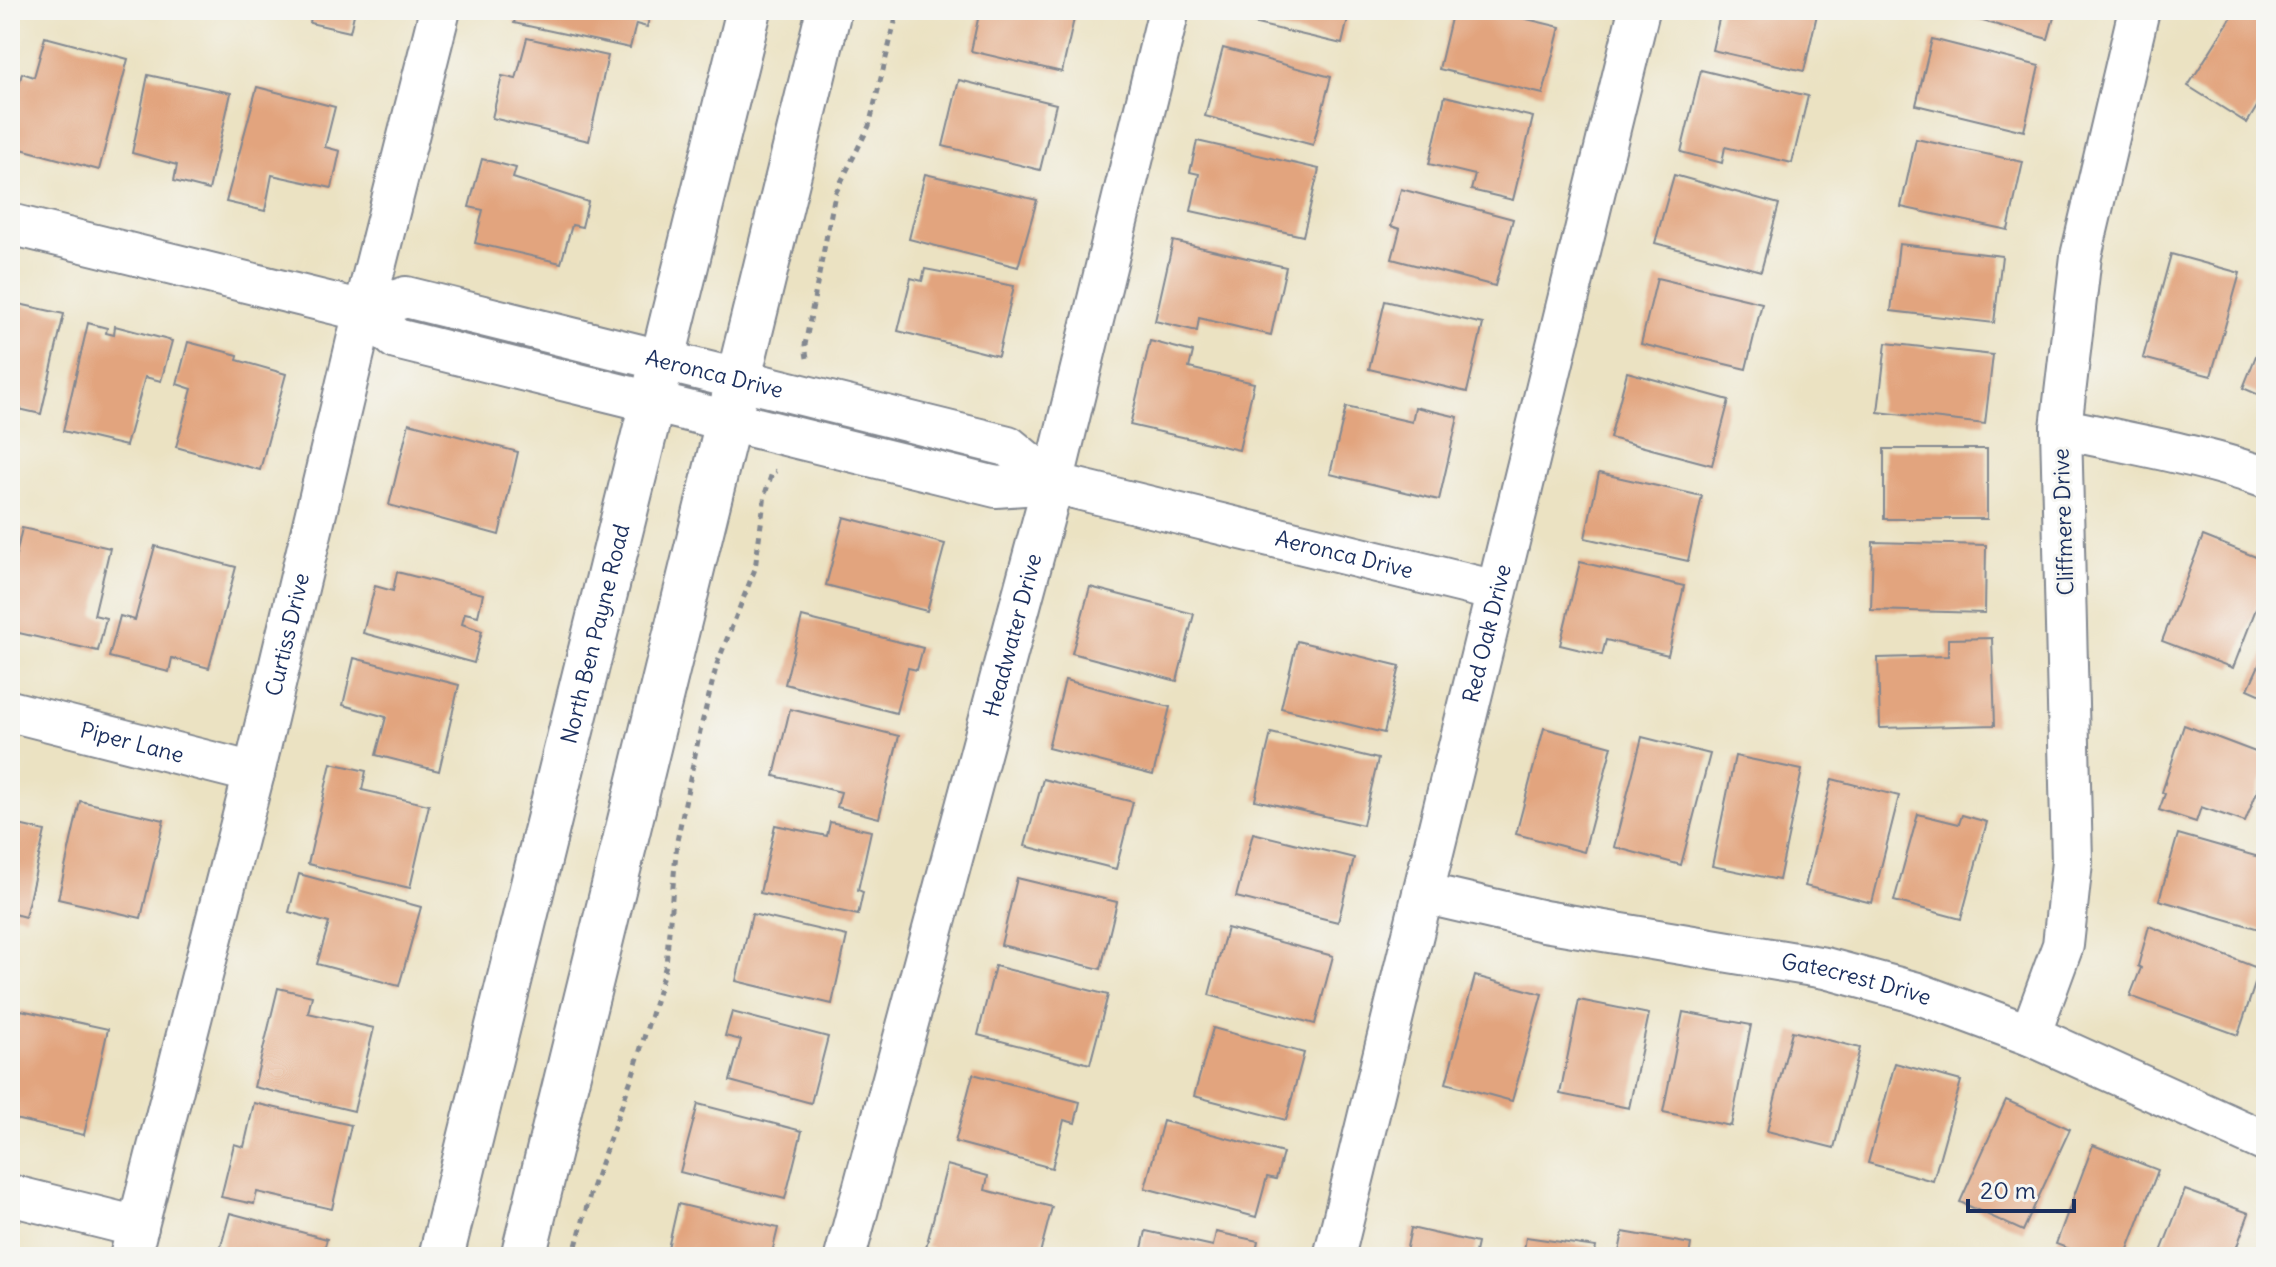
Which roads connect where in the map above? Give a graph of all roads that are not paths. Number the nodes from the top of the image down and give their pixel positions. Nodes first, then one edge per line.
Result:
1 (440, 10) edge
2 (749, 10) edge
3 (829, 10) edge
4 (1169, 10) edge
5 (1639, 10) edge
6 (2139, 10) edge
7 (10, 224) edge
8 (364, 311) junction
9 (663, 360) junction
10 (739, 379) junction
11 (652, 402) junction
12 (729, 421) junction
13 (2061, 428) junction
14 (2266, 478) edge
15 (1053, 483) junction
16 (1496, 591) junction
17 (10, 711) edge
18 (254, 773) junction
19 (1423, 893) junction
20 (2030, 1035) junction
21 (2266, 1142) edge
22 (10, 1195) edge
23 (134, 1242) edge
24 (441, 1257) edge
25 (523, 1257) edge
26 (845, 1257) edge
27 (1334, 1257) edge

1 - 8 street, Curtiss Drive
2 - 9 street, North Ben Payne Road
3 - 10 street
4 - 15 street, Headwater Drive
5 - 16 street, Red Oak Drive
6 - 13 street, Cliffmere Drive
7 - 8 street, Aeronca Drive
8 - 9 street, Aeronca Drive
8 - 11 street, Aeronca Drive
8 - 18 street, Curtiss Drive
9 - 10 street, Aeronca Drive
9 - 11 street, North Ben Payne Road
10 - 12 street
10 - 15 street, Aeronca Drive
11 - 12 street, Aeronca Drive
11 - 24 street, North Ben Payne Road
12 - 15 street, Aeronca Drive
12 - 25 street
13 - 14 street
13 - 20 street, Cliffmere Drive
15 - 16 street, Aeronca Drive
15 - 26 street, Headwater Drive
16 - 19 street, Red Oak Drive
17 - 18 street, Piper Lane
18 - 23 street, Curtiss Drive
19 - 20 street, Gatecrest Drive
19 - 27 street, Red Oak Drive
20 - 21 street, Gatecrest Drive
22 - 23 street

